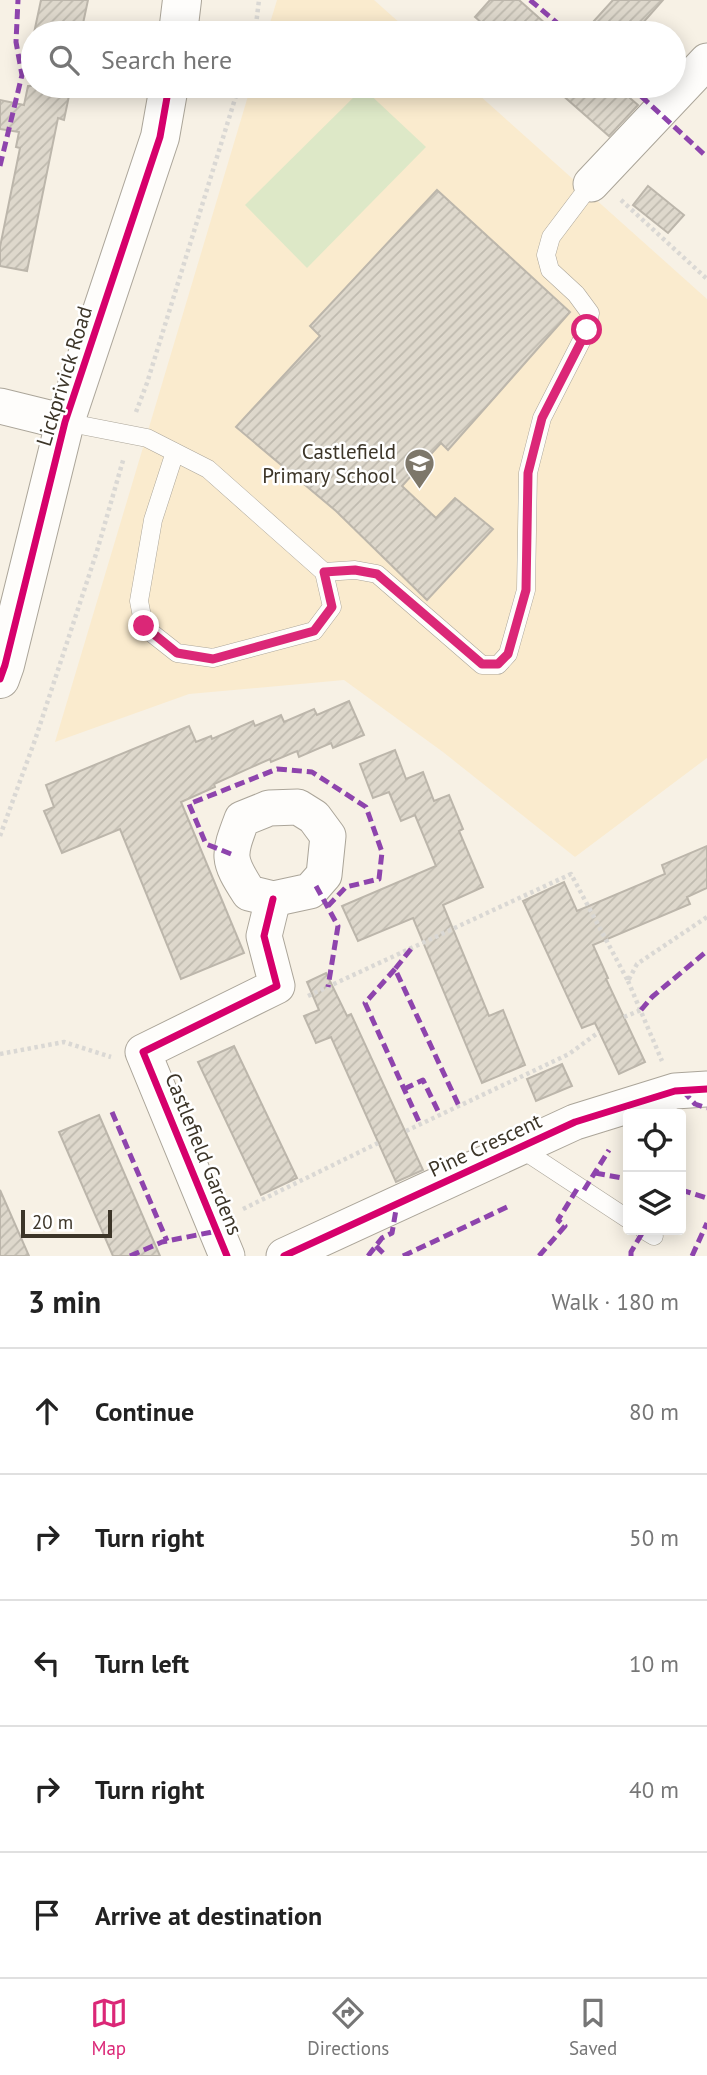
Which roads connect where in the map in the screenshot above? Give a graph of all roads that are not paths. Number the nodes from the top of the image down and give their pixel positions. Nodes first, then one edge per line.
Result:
1 (183, 0) edge
2 (180, 21) edge
3 (707, 61) edge
4 (686, 83) edge
5 (167, 98) edge
6 (672, 98) edge
7 (594, 181) joint
8 (0, 406) edge
9 (65, 422) junction
10 (175, 452) junction
11 (324, 572) junction
12 (0, 679) edge
13 (273, 899) dead end
14 (691, 1090) edge
15 (520, 1148) junction
16 (623, 1216) edge
17 (227, 1256) edge
18 (284, 1256) edge

1 - 2 street
3 - 4 street
5 - 9 street, Lickprivick Road
6 - 7 street
7 - 11 lane
8 - 9 street
9 - 10 lane
9 - 12 street, Lickprivick Road
10 - 11 lane
10 - 11 lane
13 - 17 street, Castlefield Gardens
14 - 15 street, Pine Crescent
15 - 16 lane
15 - 18 street, Pine Crescent

